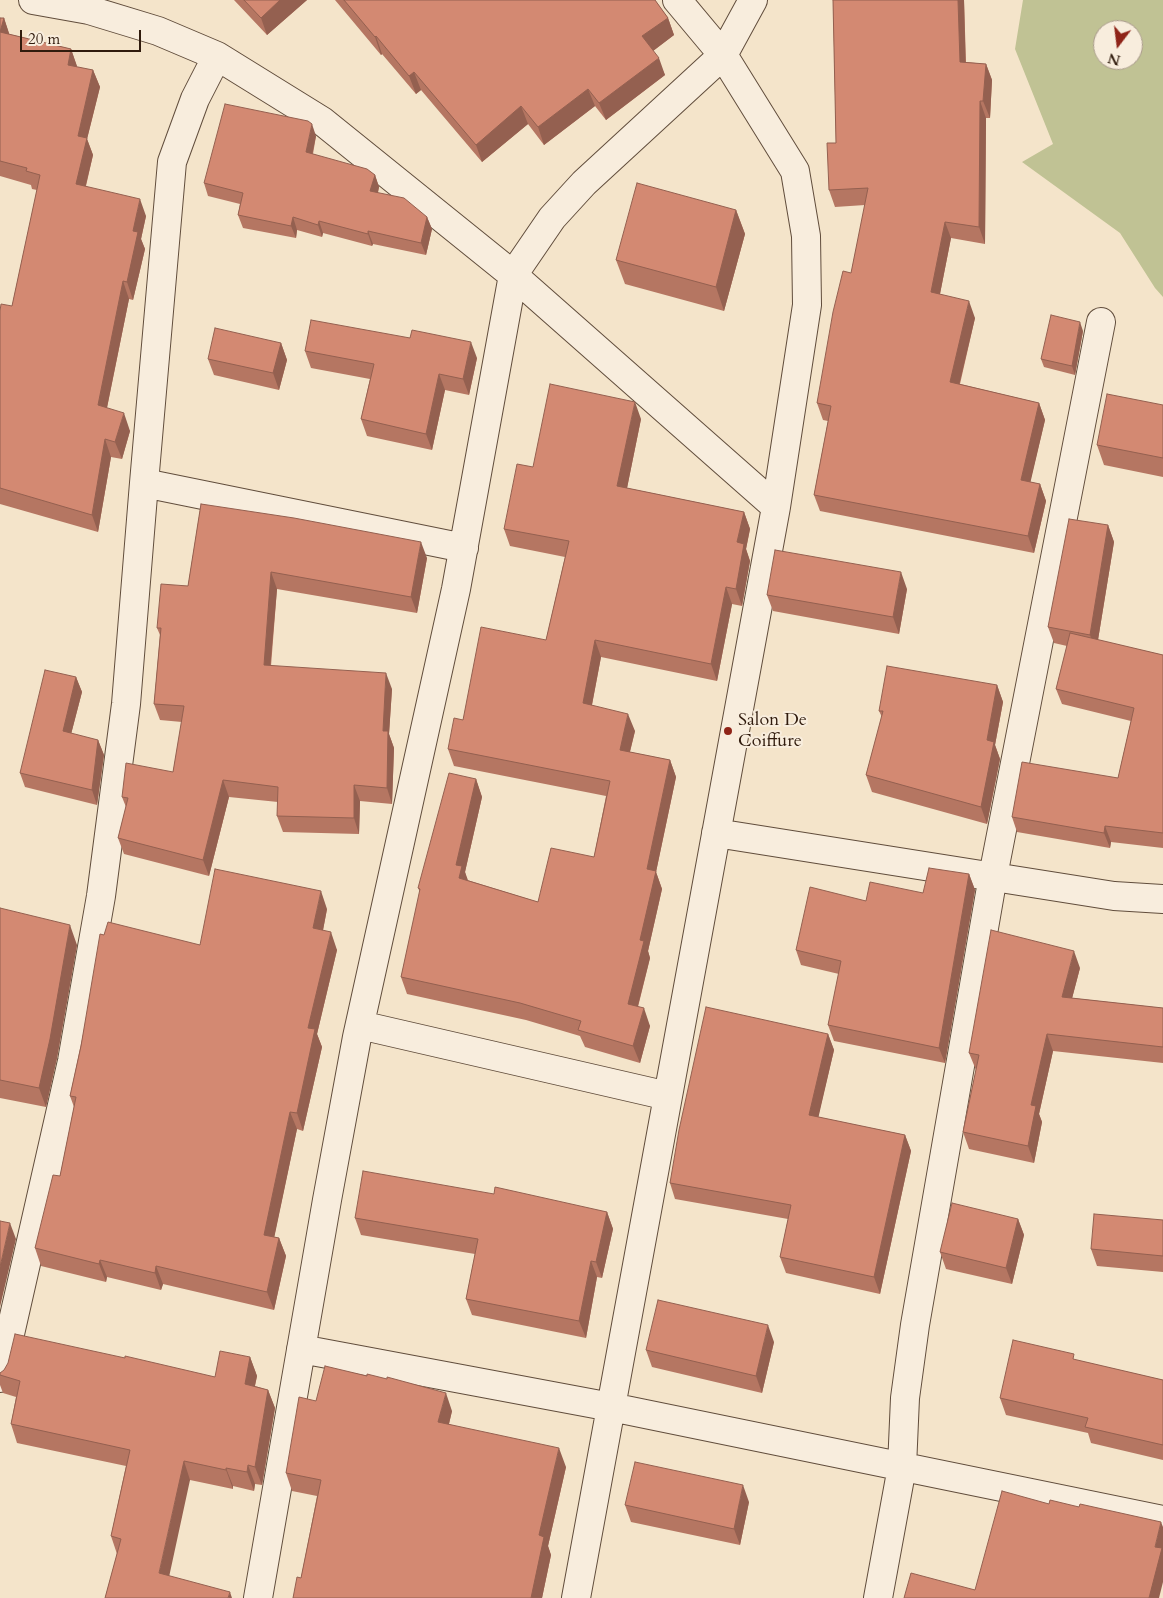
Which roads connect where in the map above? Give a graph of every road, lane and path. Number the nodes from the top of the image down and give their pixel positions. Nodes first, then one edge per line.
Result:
1 (33, 0) edge
2 (677, 0) edge
3 (752, 0) edge
4 (217, 56) junction
5 (723, 56) junction
6 (513, 275) junction
7 (1101, 322) dead end
8 (144, 483) junction
9 (776, 507) junction
10 (464, 548) junction
11 (716, 833) junction
12 (993, 876) junction
13 (1163, 898) edge
14 (360, 1025) junction
15 (668, 1096) junction
16 (301, 1349) junction
17 (0, 1378) edge
18 (611, 1407) junction
19 (902, 1467) junction
20 (1163, 1520) edge
21 (258, 1598) edge
22 (576, 1598) edge
23 (878, 1598) edge

1 - 4 street
2 - 5 street
3 - 5 street
4 - 6 street
4 - 8 street
5 - 6 street
5 - 9 street
6 - 9 street
6 - 10 street
7 - 12 street
8 - 10 street
8 - 17 street
9 - 11 street
10 - 14 street
11 - 12 street
11 - 15 street
12 - 13 street
12 - 19 street
14 - 15 street
14 - 16 street
15 - 18 street
16 - 18 street
16 - 21 street
18 - 19 street
18 - 22 street
19 - 20 street
19 - 23 street

